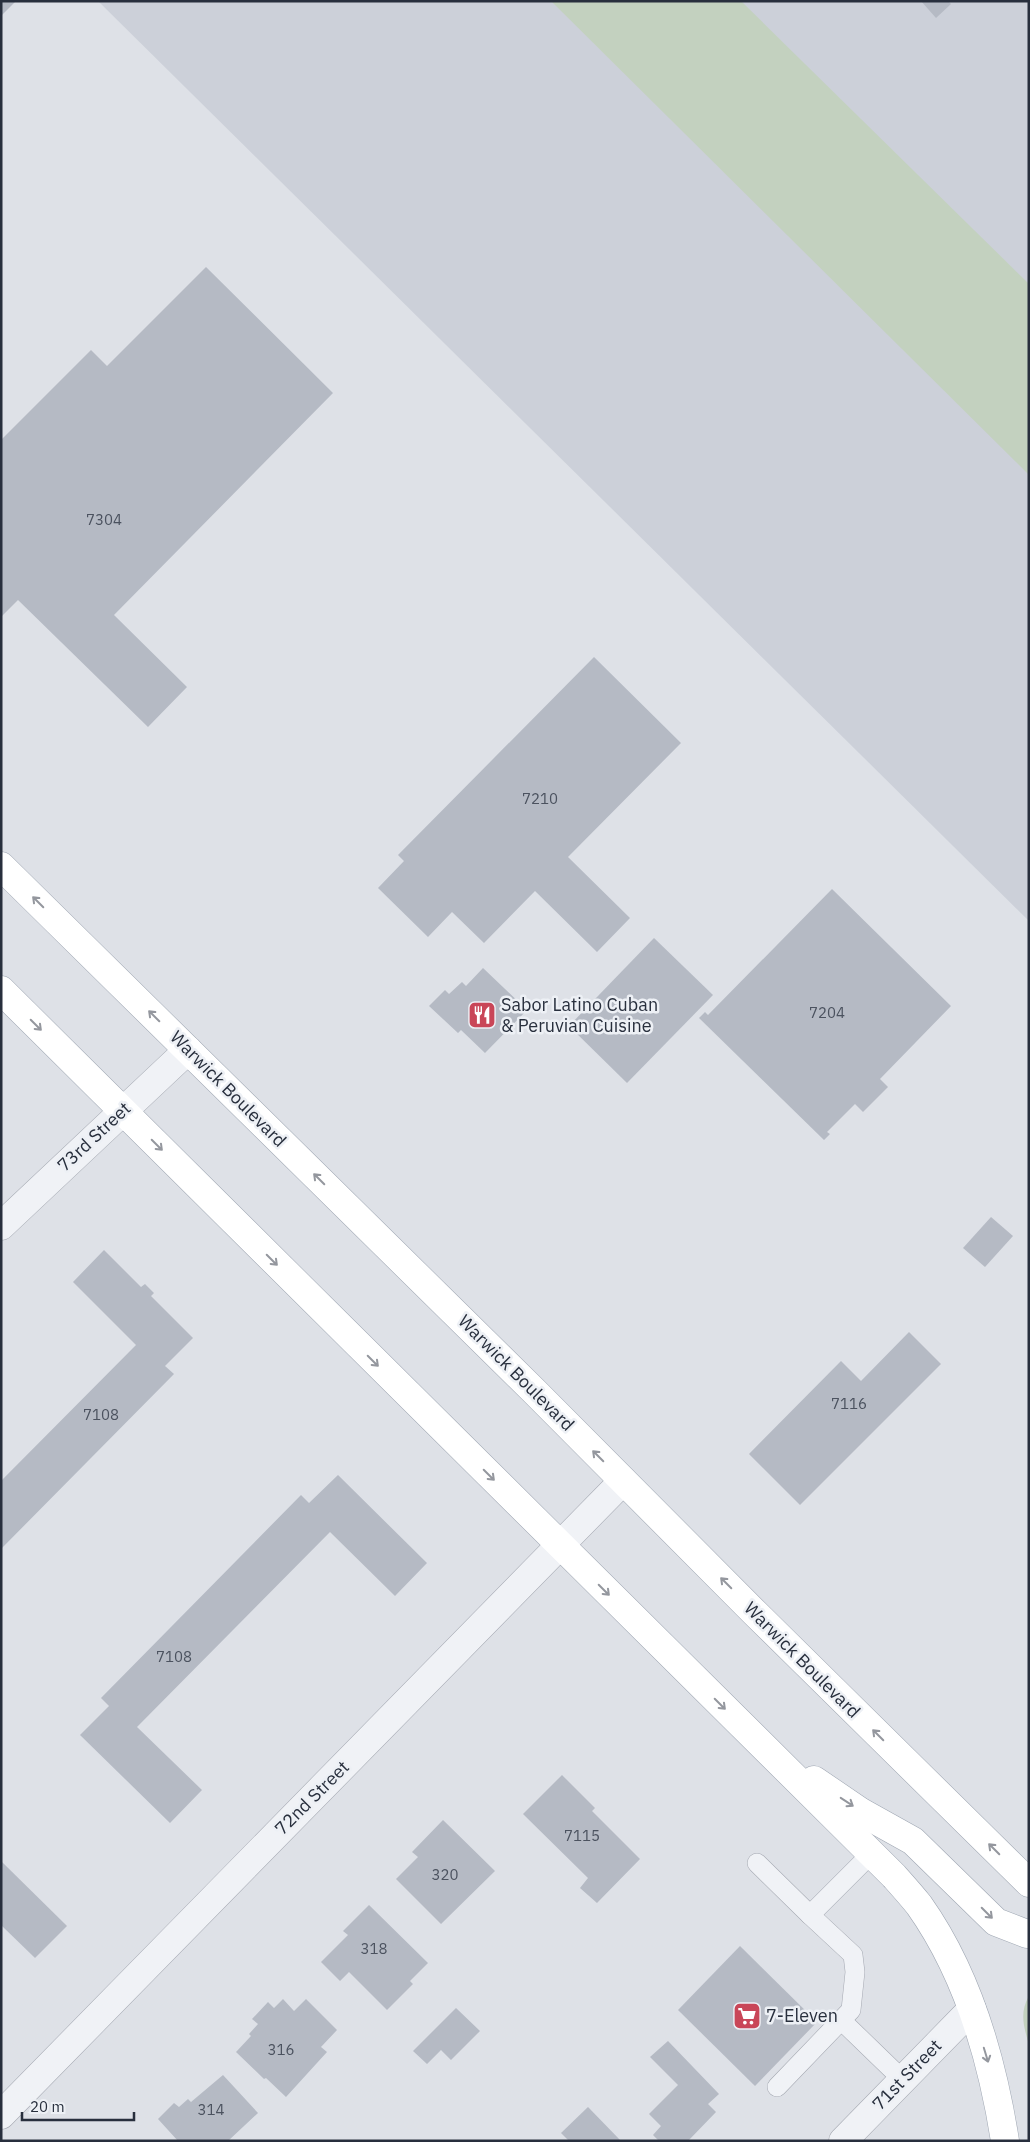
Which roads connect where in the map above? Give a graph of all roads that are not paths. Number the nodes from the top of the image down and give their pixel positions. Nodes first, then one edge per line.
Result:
1 (1, 866) edge
2 (1, 990) edge
3 (188, 1050) junction
4 (122, 1111) junction
5 (1, 1226) edge
6 (623, 1481) junction
7 (560, 1547) junction
8 (762, 1746) junction
9 (871, 1854) junction
10 (757, 1863) dead end
11 (1029, 1883) edge
12 (810, 1914) junction
13 (1029, 1933) edge
14 (972, 2009) junction
15 (841, 2020) junction
16 (903, 2080) junction
17 (776, 2087) dead end
18 (1, 2115) edge
19 (843, 2141) edge
20 (1005, 2141) edge

3 -> 1 main road, Warwick Boulevard
2 -> 4 main road
3 - 4 street, 73rd Street
6 -> 3 main road, Warwick Boulevard
4 - 5 street, 73rd Street
4 -> 7 main road
6 - 7 street, 72nd Street
11 -> 6 main road, Warwick Boulevard
7 -> 8 main road
7 - 18 street, 72nd Street
8 - 9 main road
8 -> 13 main road
9 - 12 lane
9 - 14 main road
10 - 12 lane
12 - 15 lane
14 - 16 street, 71st Street
14 -> 20 main road
15 - 16 lane
15 - 17 lane
16 - 19 street, 71st Street

